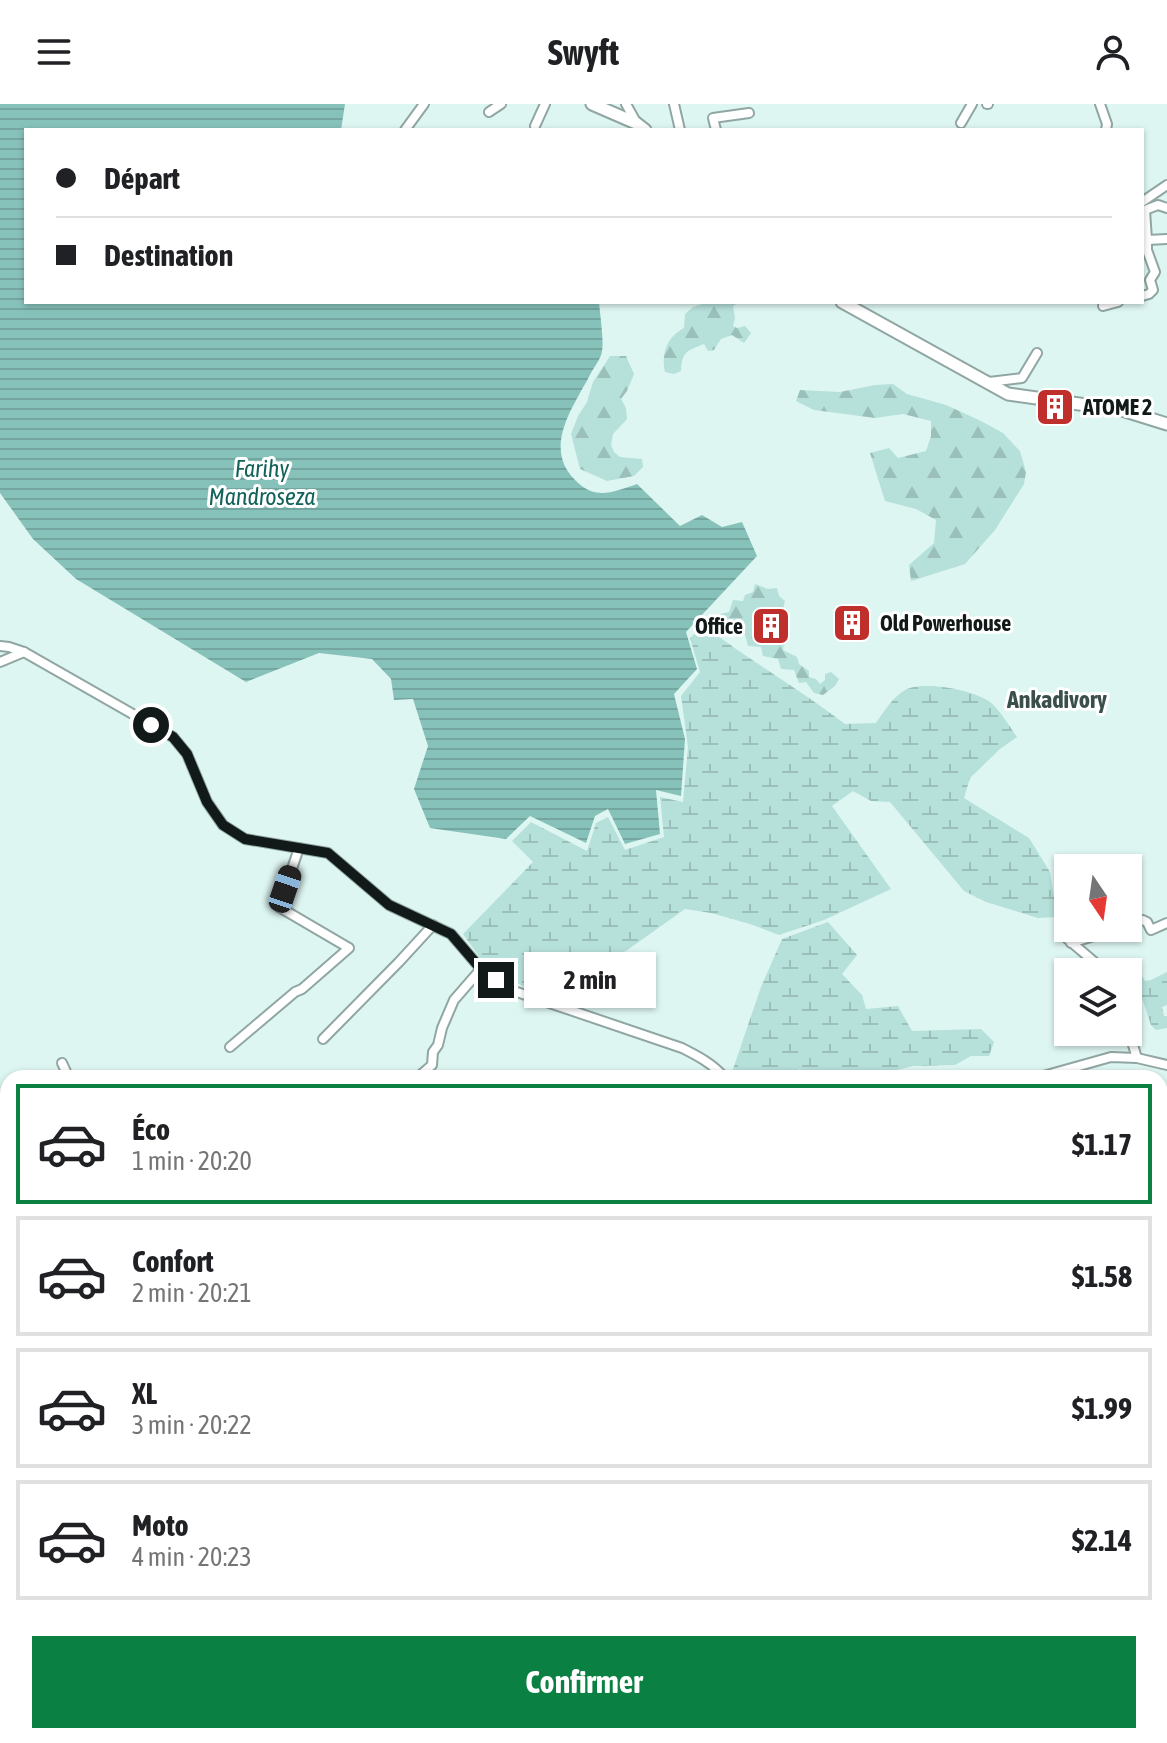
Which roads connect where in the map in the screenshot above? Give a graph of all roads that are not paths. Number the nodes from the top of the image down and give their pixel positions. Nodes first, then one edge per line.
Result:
1 (424, 104) edge
2 (501, 104) edge
3 (545, 104) edge
4 (592, 104) edge
5 (626, 104) edge
6 (674, 104) edge
7 (972, 104) edge
8 (1100, 104) edge
9 (489, 112) dead end
10 (749, 113) dead end
11 (961, 123) dead end
12 (535, 126) dead end
13 (641, 126) edge
14 (406, 128) edge
15 (680, 128) edge
16 (716, 128) edge
17 (1106, 128) edge
18 (1167, 185) edge
19 (1144, 201) edge
20 (1167, 208) edge
21 (1167, 239) edge
22 (1147, 240) junction
23 (1144, 295) edge
24 (846, 304) edge
25 (1110, 304) edge
26 (1103, 306) dead end
27 (1037, 353) dead end
28 (956, 366) junction
29 (1167, 424) edge
30 (0, 646) edge
31 (24, 652) junction
32 (0, 662) edge
33 (299, 848) junction
34 (1142, 920) edge
35 (1167, 923) edge
36 (433, 925) junction
37 (1074, 942) edge
38 (1071, 943) joint
39 (1089, 958) edge
40 (481, 969) junction
41 (323, 1039) dead end
42 (1133, 1046) edge
43 (230, 1047) dead end
44 (1137, 1058) junction
45 (62, 1063) dead end
46 (1167, 1065) edge
47 (65, 1070) edge
48 (426, 1070) edge
49 (718, 1070) edge
50 (1065, 1070) edge

1 - 14 street
2 - 9 street
3 - 12 street
4 - 13 main road
5 - 13 street
6 - 15 street
7 - 11 street
8 - 17 street
10 - 16 street
18 - 19 street
20 - 22 street
21 - 22 street
22 - 23 street
24 - 28 main road
25 - 26 street
27 - 28 street
28 - 29 main road
30 - 31 street
31 - 32 street
31 - 33 street
33 - 36 street
33 - 43 street
34 - 35 street
36 - 40 street
36 - 41 street
37 - 38 street
38 - 39 street
40 - 48 street
40 - 49 street
42 - 44 street
44 - 46 street
44 - 50 street
45 - 47 street

